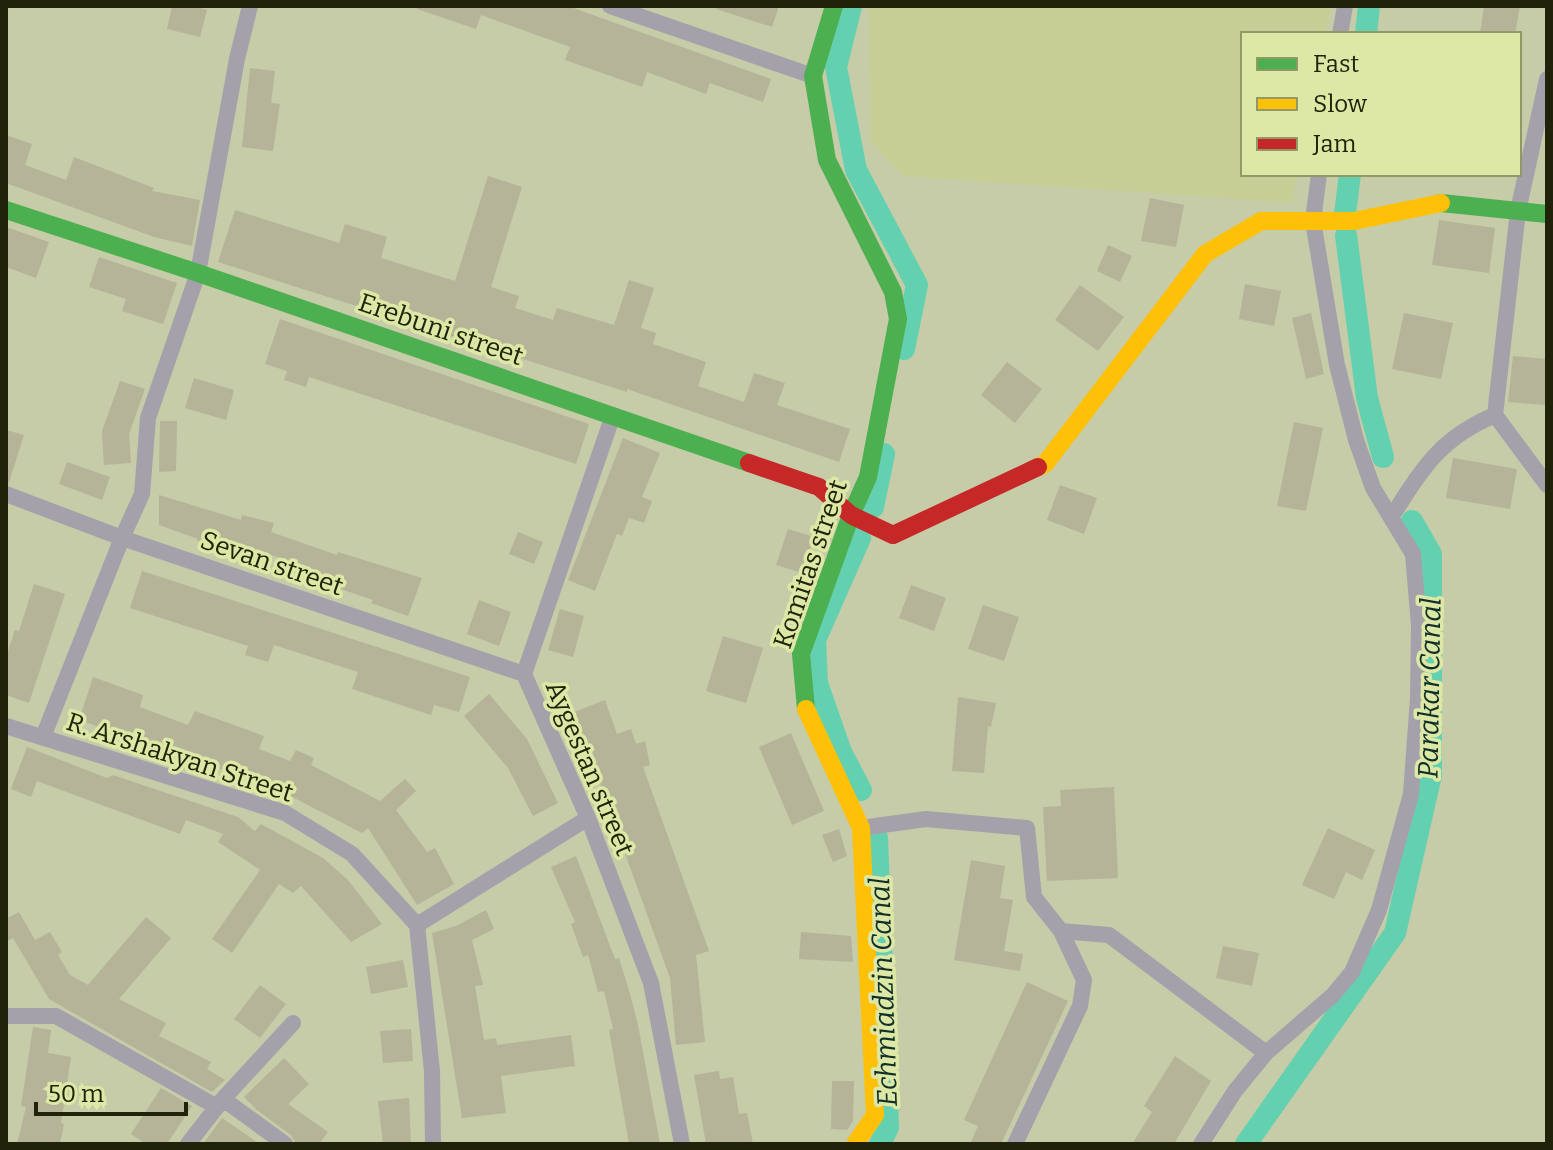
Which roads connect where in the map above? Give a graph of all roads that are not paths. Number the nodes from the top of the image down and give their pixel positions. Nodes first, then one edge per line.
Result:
1 (250, 6) edge
2 (610, 6) edge
3 (834, 6) edge
4 (1345, 6) edge
5 (1340, 32) edge
6 (813, 76) junction
7 (1547, 79) edge
8 (1319, 176) edge
9 (6, 210) edge
10 (1518, 211) junction
11 (1547, 214) edge
12 (1313, 221) junction
13 (198, 273) junction
14 (613, 415) junction
15 (1495, 415) junction
16 (1547, 485) edge
17 (6, 494) edge
18 (851, 515) junction
19 (1392, 516) junction
20 (122, 538) junction
21 (524, 674) junction
22 (6, 726) edge
23 (43, 737) junction
24 (588, 818) junction
25 (861, 828) junction
26 (417, 925) junction
27 (1061, 931) junction
28 (6, 1016) edge
29 (293, 1023) dead end
30 (1266, 1053) junction
31 (220, 1103) junction
32 (188, 1144) edge
33 (285, 1144) edge
34 (433, 1144) edge
35 (682, 1144) edge
36 (855, 1144) edge
37 (1015, 1144) edge
38 (1201, 1144) edge

1 - 13 street
2 - 6 street
3 - 6 street, Komitas street
4 - 5 street
6 - 18 street, Komitas street
7 - 10 street
8 - 12 street
9 - 13 street, Erebuni street
10 - 11 street
10 - 12 street
10 - 15 street
12 - 18 street, Erebuni street
12 - 19 street
13 - 14 street, Erebuni street
13 - 20 street
14 - 18 street, Erebuni street
14 - 21 street, Aygestan street
15 - 16 street
15 - 19 street
17 - 20 street, Sevan street
18 - 25 street, Komitas street
19 - 30 street
20 - 21 street, Sevan street
20 - 23 street
21 - 24 street, Aygestan street
22 - 23 street, R. Arshakyan Street
23 - 26 street, R. Arshakyan Street
24 - 26 street
24 - 35 street, Aygestan street
25 - 27 street
25 - 36 street, Komitas street
26 - 34 street
27 - 30 street
27 - 37 street
28 - 31 street
29 - 31 street
30 - 38 street
31 - 32 street
31 - 33 street

